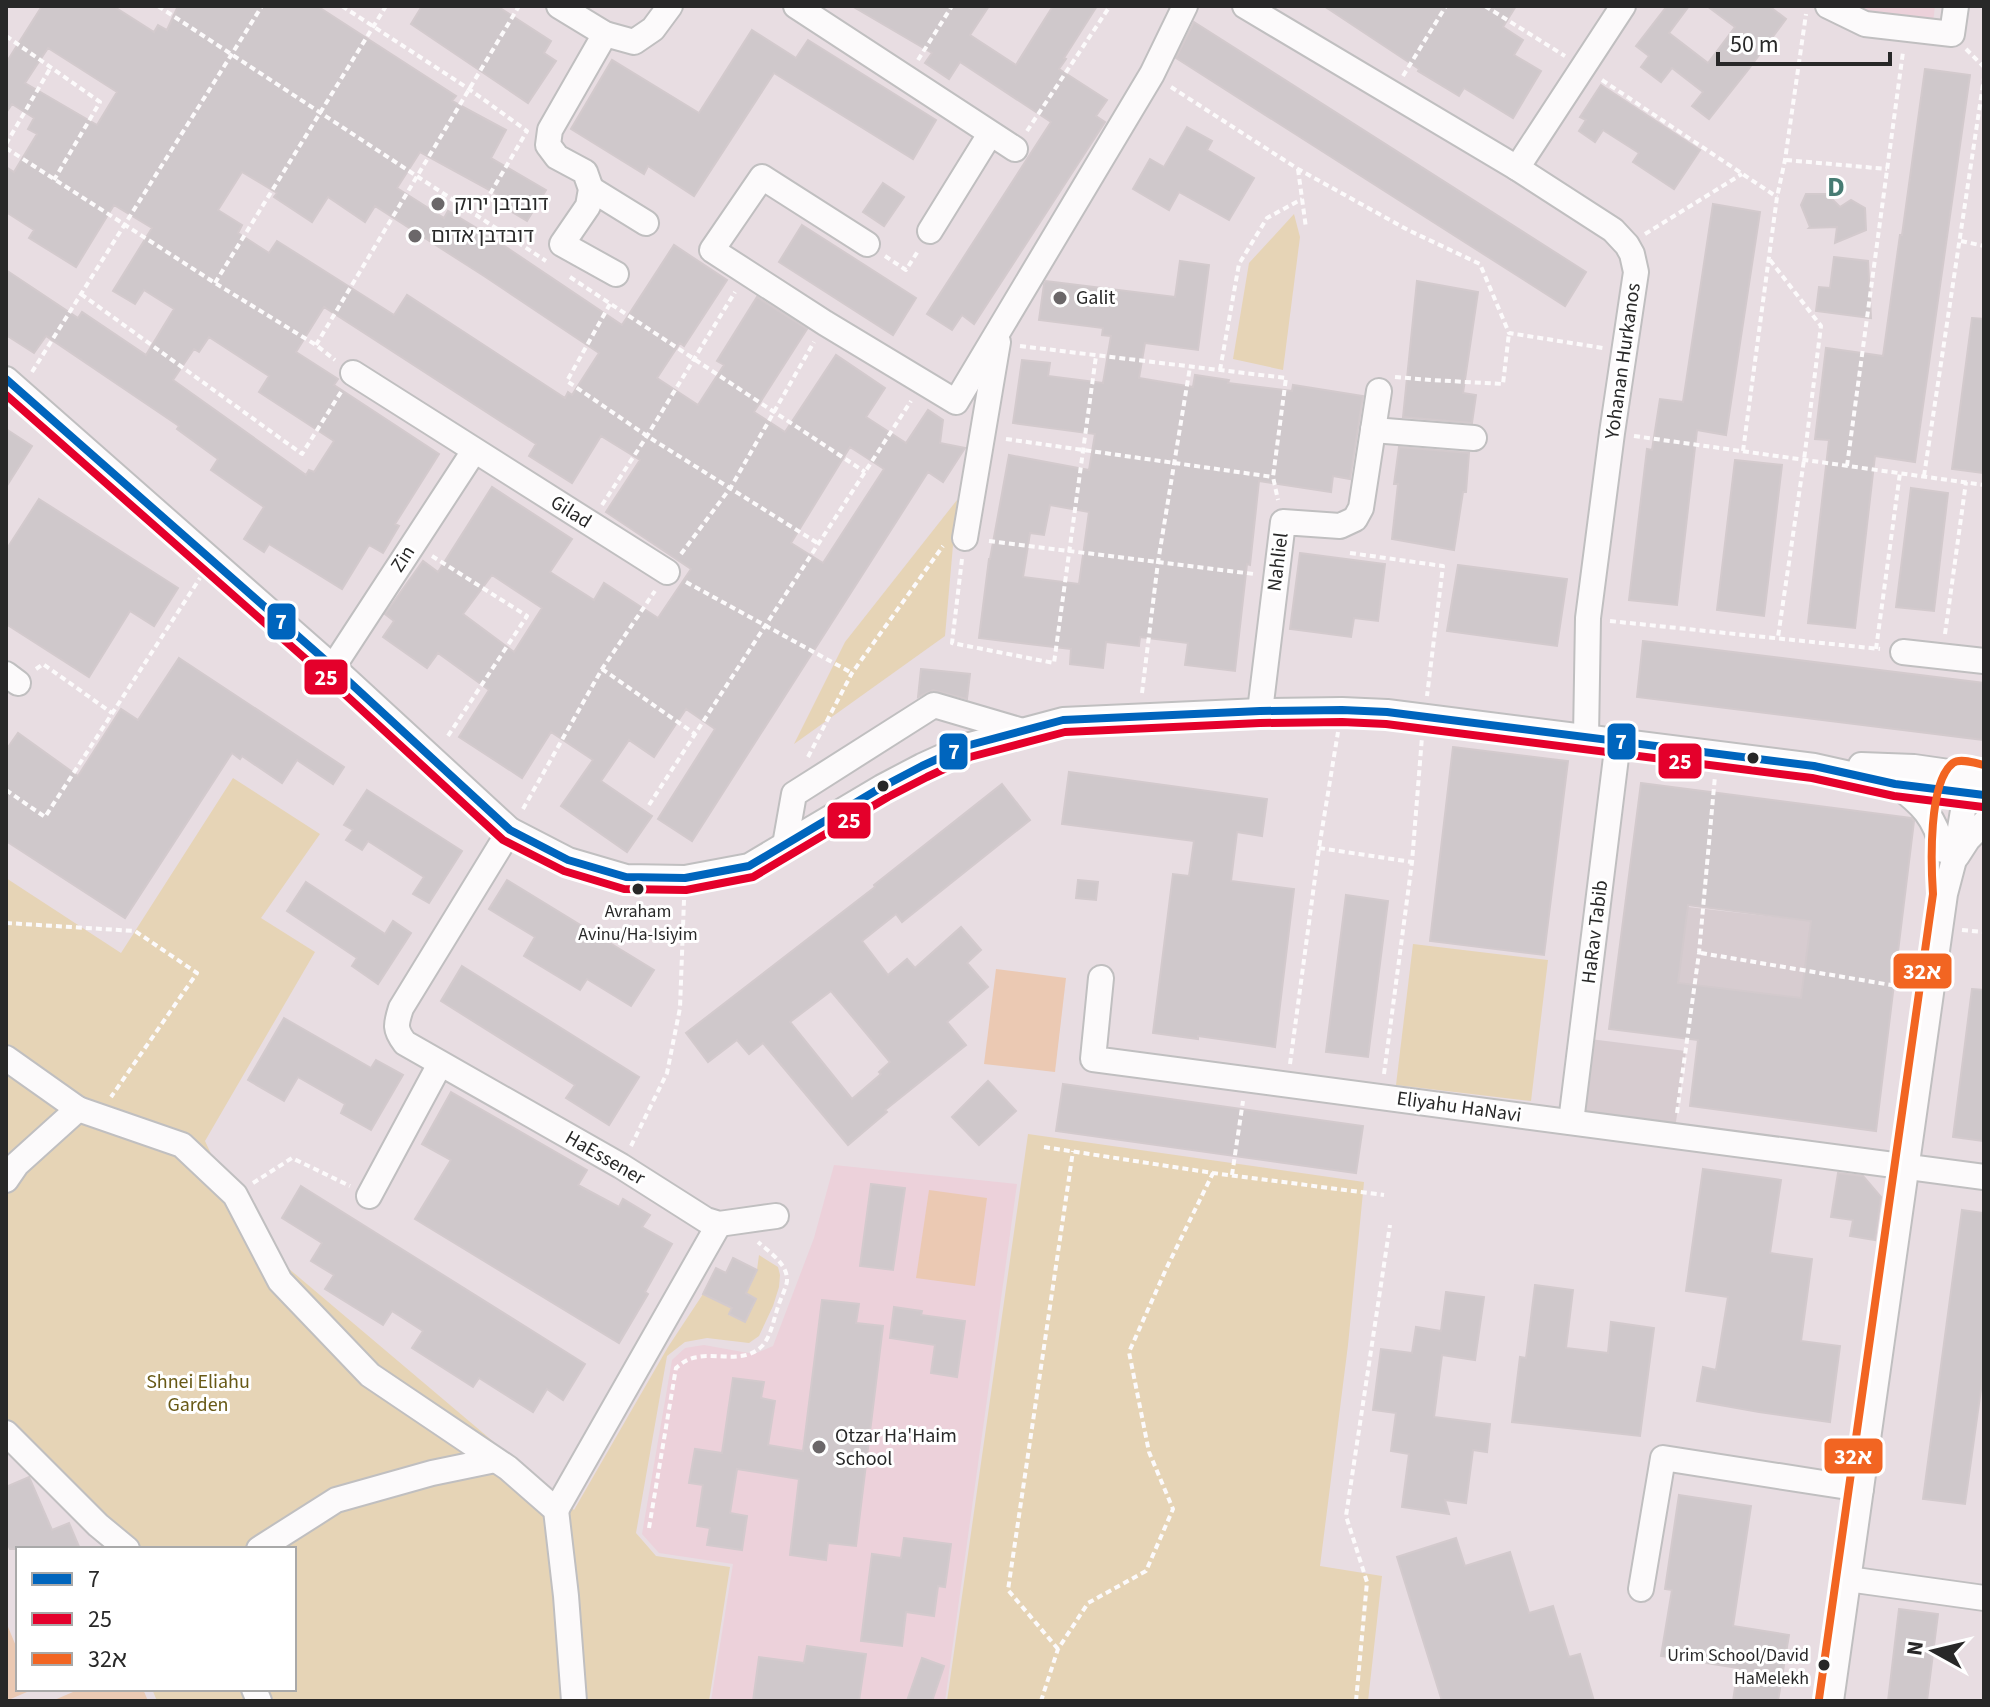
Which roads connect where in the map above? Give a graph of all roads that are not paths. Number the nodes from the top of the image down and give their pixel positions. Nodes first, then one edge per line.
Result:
1 (559, 6) edge
2 (670, 6) edge
3 (796, 6) edge
4 (1185, 6) edge
5 (1245, 6) edge
6 (1623, 6) edge
7 (1828, 6) edge
8 (1956, 6) edge
9 (605, 34) junction
10 (990, 134) junction
11 (1015, 149) road end
12 (1517, 168) junction
13 (591, 189) junction
14 (646, 223) dead end
15 (930, 231) road end
16 (867, 244) road end
17 (616, 274) dead end
18 (999, 336) junction
19 (353, 373) road end
20 (1386, 384) road end
21 (13, 385) edge
22 (1373, 430) junction
23 (1474, 438) dead end
24 (474, 451) junction
25 (954, 542) road end
26 (667, 572) road end
27 (1903, 652) road end
28 (1984, 661) edge
29 (333, 667) junction
30 (1260, 711) junction
31 (1019, 730) junction
32 (1586, 737) junction
33 (1618, 741) junction
34 (1814, 766) junction
35 (1895, 784) junction
36 (1969, 786) edge
37 (1984, 823) edge
38 (510, 830) junction
39 (785, 845) junction
40 (1948, 856) junction
41 (1101, 978) dead end
42 (6, 1058) edge
43 (440, 1064) junction
44 (88, 1112) junction
45 (1571, 1122) junction
46 (1906, 1166) junction
47 (1984, 1177) edge
48 (6, 1180) edge
49 (369, 1196) road end
50 (776, 1216) dead end
51 (727, 1223) junction
52 (6, 1433) edge
53 (495, 1460) junction
54 (1861, 1489) junction
55 (556, 1510) junction
56 (125, 1547) edge
57 (262, 1547) edge
58 (1848, 1579) junction
59 (1641, 1589) dead end
60 (1984, 1598) edge
61 (574, 1701) edge
62 (1831, 1701) edge

1 - 9 street
2 - 9 street
3 - 10 street
4 - 18 street
5 - 12 street
6 - 12 street
7 - 8 street
9 - 13 street
10 - 11 street
10 - 15 street
12 - 32 street, Yohanan Hurkanos
13 - 14 street
13 - 17 street
16 - 18 street
18 - 25 street
19 - 24 street, Gilad
20 - 22 street, Nahliel
21 - 29 street
22 - 23 street
22 - 30 street, Nahliel
24 - 26 street, Gilad
24 - 29 street, Zin
27 - 28 street
29 - 38 street
30 - 31 street
30 - 32 street
31 - 39 street
31 - 39 street
32 - 33 street
33 - 34 street
33 - 45 street, HaRav Tabib
34 - 35 street
34 - 36 street
35 - 36 street
35 - 40 street
36 - 40 street
37 - 40 street
38 - 39 street
38 - 43 street, HaEssener
40 - 46 street
41 - 45 street, Eliyahu HaNavi
42 - 44 street
43 - 49 street
43 - 51 street, HaEssener
44 - 48 street
44 - 53 street
45 - 46 street, Eliyahu HaNavi
46 - 47 street, Eliyahu HaNavi
46 - 54 street
50 - 51 street
51 - 55 street
52 - 56 street
53 - 55 street
53 - 57 street
54 - 58 street
54 - 59 street
55 - 61 street
58 - 60 street
58 - 62 street

